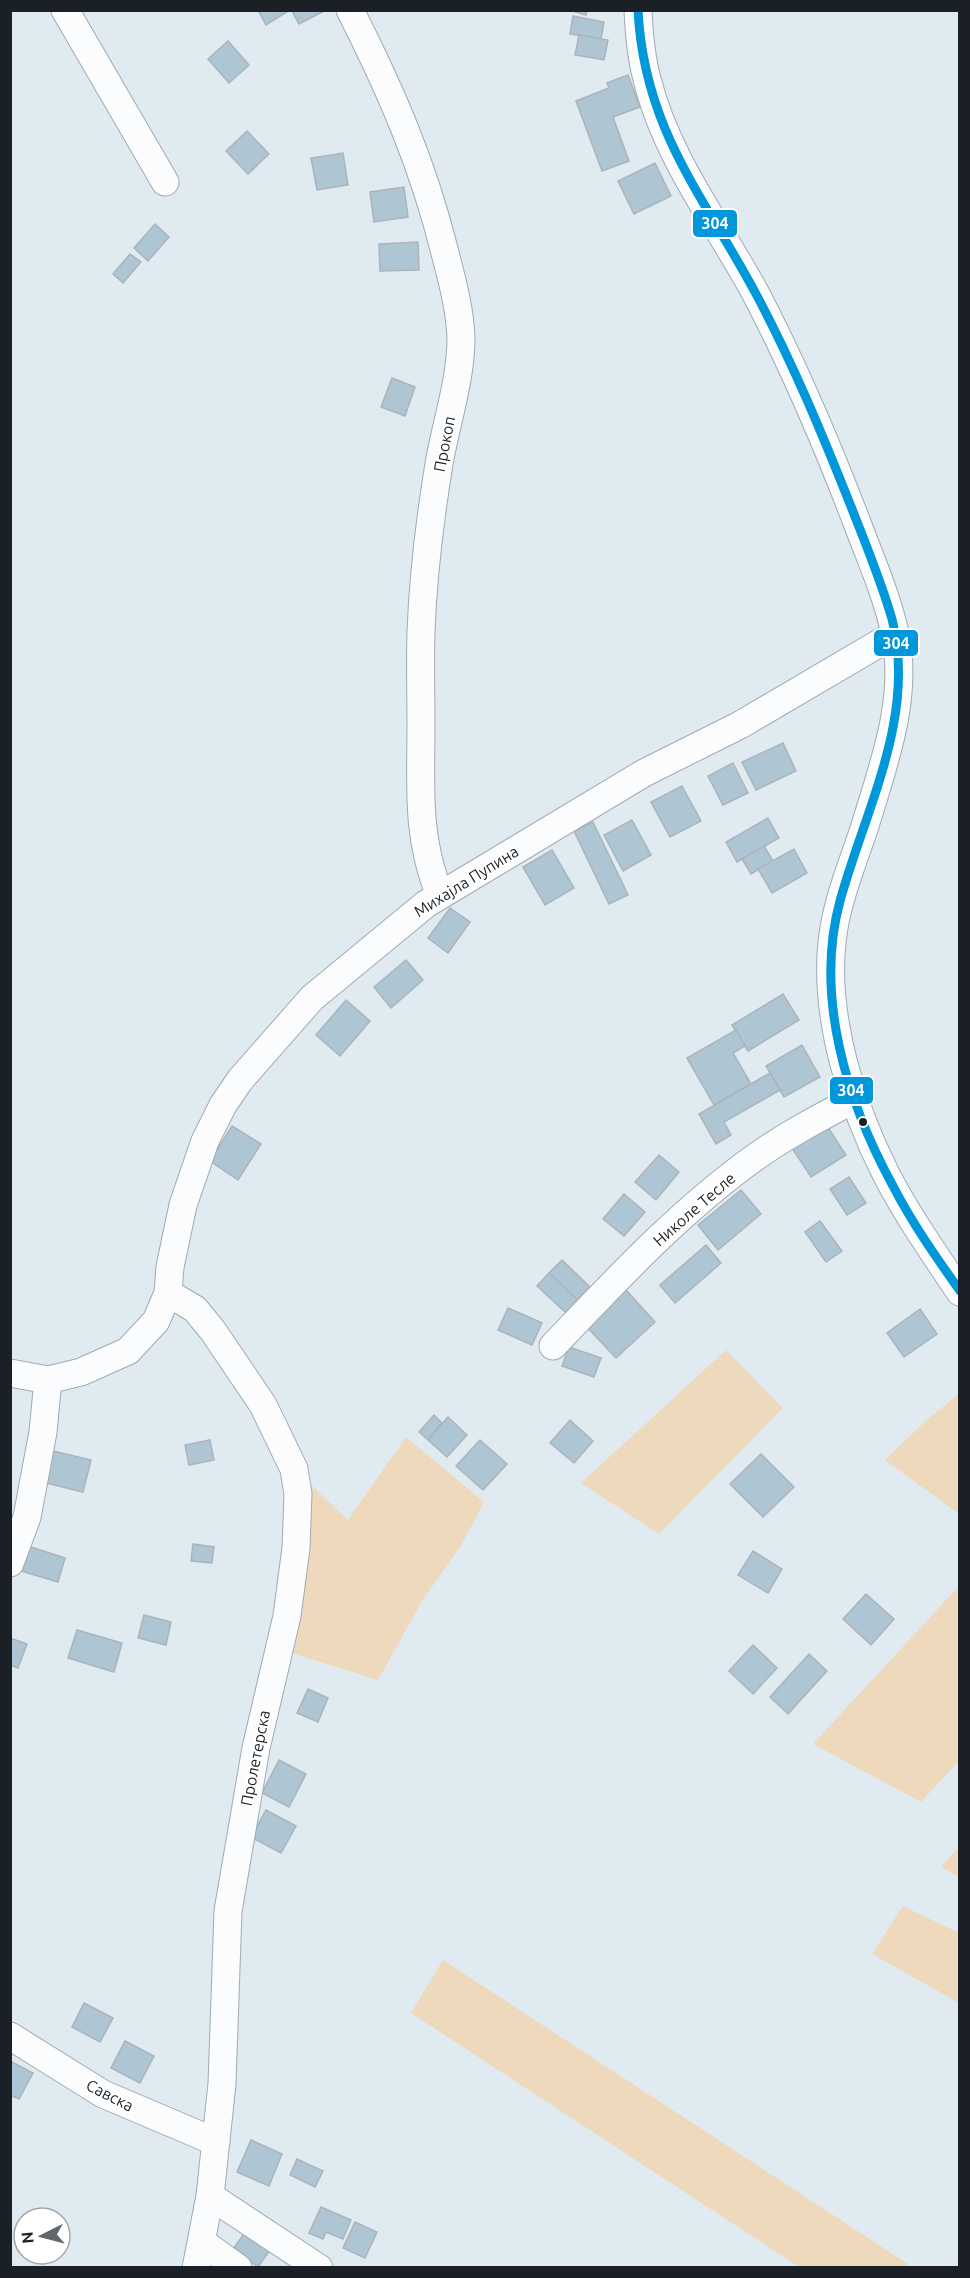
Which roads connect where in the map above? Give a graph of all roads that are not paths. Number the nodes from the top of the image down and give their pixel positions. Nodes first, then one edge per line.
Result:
1 (65, 10) edge
2 (350, 10) edge
3 (638, 10) edge
4 (165, 182) dead end
5 (895, 634) junction
6 (440, 895) junction
7 (855, 1099) junction
8 (960, 1292) edge
9 (168, 1293) junction
10 (553, 1346) dead end
11 (10, 1372) edge
12 (48, 1380) junction
13 (10, 1563) edge
14 (10, 2036) edge
15 (216, 2142) junction
16 (210, 2196) junction
17 (199, 2255) edge
18 (238, 2268) edge
19 (319, 2268) edge

1 - 4 street
2 - 6 street, Прокоп
3 - 5 street
5 - 6 street, Михајла Пупина
5 - 7 street
6 - 9 street, Михајла Пупина
7 - 8 street
7 - 10 street, Николе Тесле
9 - 12 street, Михајла Пупина
9 - 15 street, Пролетерска
11 - 12 street
12 - 13 street
14 - 15 street, Савска
15 - 16 street, Пролетерска
16 - 17 street, Пролетерска
16 - 19 street
17 - 18 street

